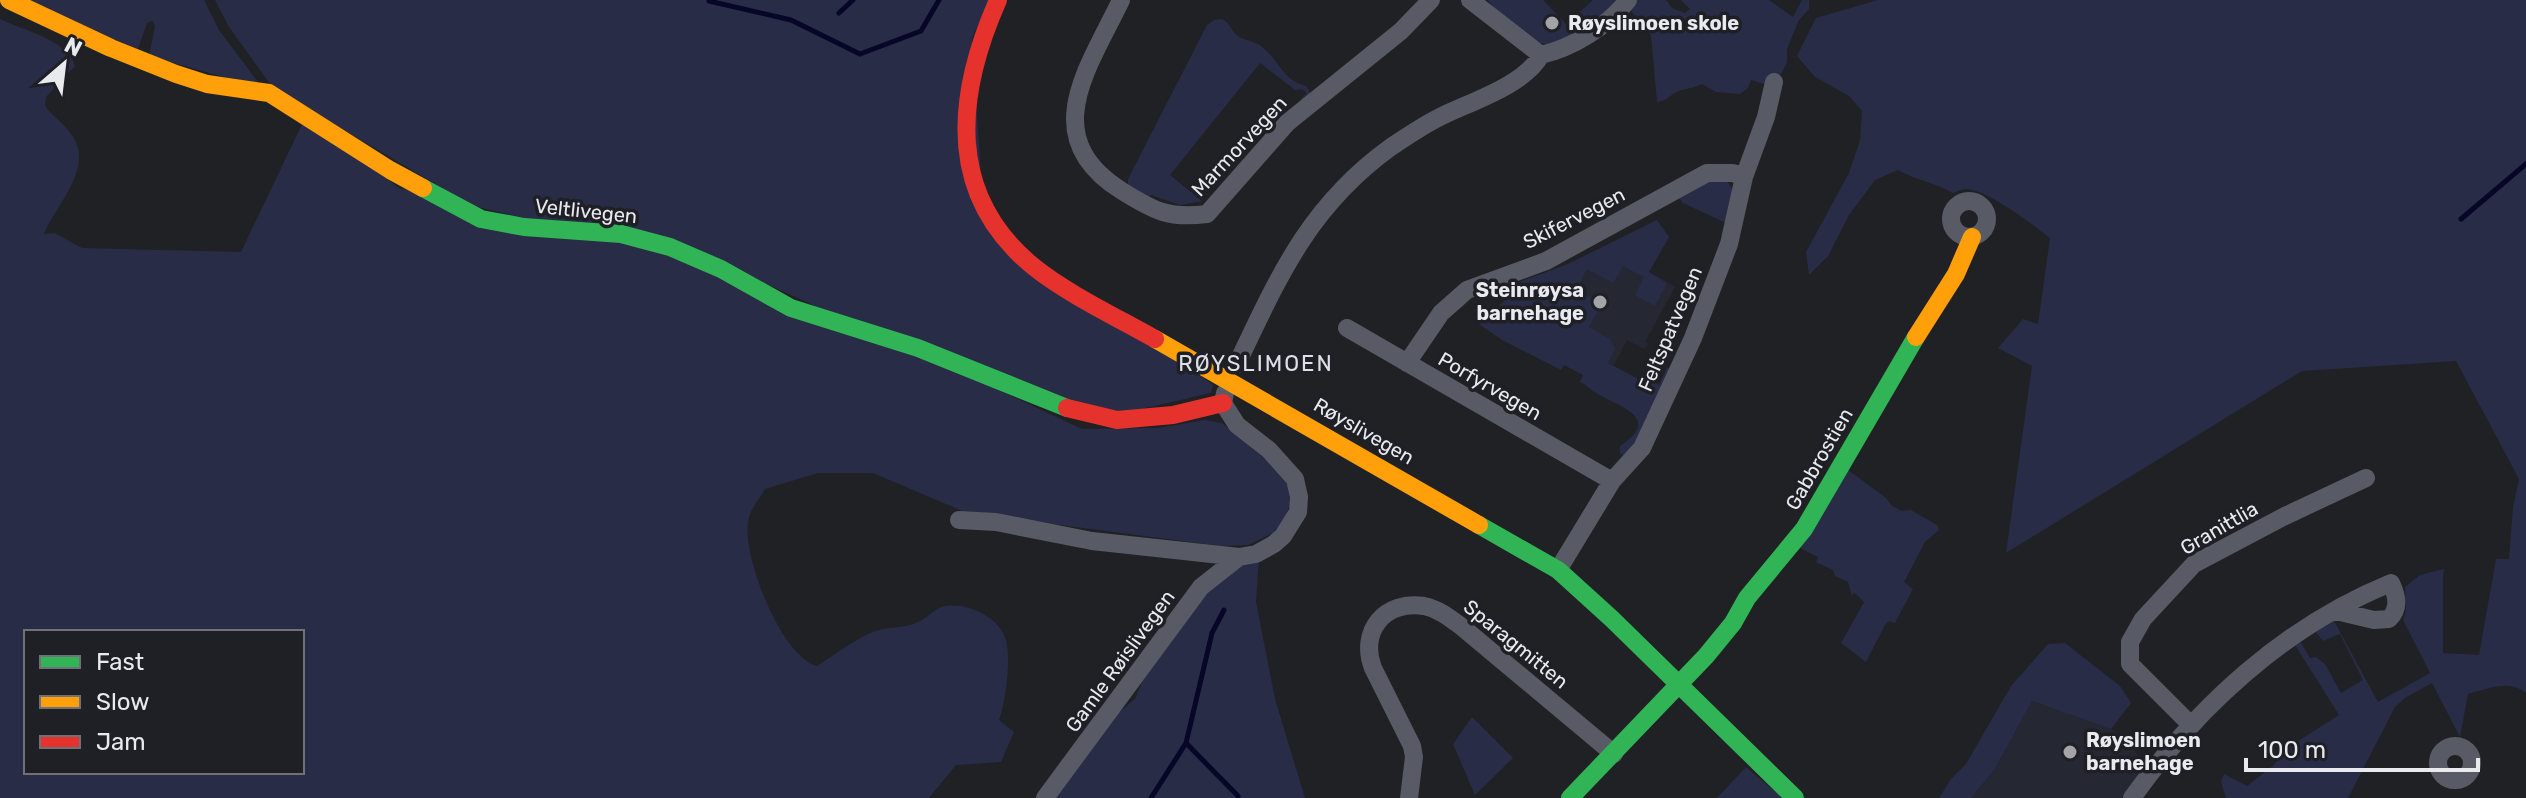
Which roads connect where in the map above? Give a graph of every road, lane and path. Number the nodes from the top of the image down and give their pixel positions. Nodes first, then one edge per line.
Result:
1 (9, 0) edge
2 (998, 0) edge
3 (1121, 0) edge
4 (1431, 0) edge
5 (1470, 0) edge
6 (1628, 0) edge
7 (1541, 55) junction
8 (1774, 82) dead end
9 (1744, 177) junction
10 (1972, 237) dead end
11 (1347, 328) dead end
12 (1407, 363) junction
13 (1232, 371) junction
14 (1223, 403) junction
15 (2366, 478) dead end
16 (1612, 481) junction
17 (959, 520) dead end
18 (1239, 557) junction
19 (1558, 570) junction
20 (2336, 611) dead end
21 (1679, 687) junction
22 (2191, 725) junction
23 (1614, 754) junction
24 (1045, 798) edge
25 (1409, 798) edge
26 (1570, 798) edge
27 (1795, 798) edge
28 (2132, 798) edge

1 - 14 street, Veltlivegen
2 - 13 street, Røyslivegen
3 - 4 street, Marmorvegen
5 - 7 street
6 - 7 street
7 - 13 street
8 - 9 street, Feltspatvegen
9 - 12 street, Skifervegen
9 - 16 street, Feltspatvegen
10 - 21 street, Gabbrostien
11 - 12 street, Porfyrvegen
12 - 16 street, Porfyrvegen
13 - 14 street
13 - 19 street, Røyslivegen
14 - 18 street, Gamle Røislivegen
15 - 22 street, Granittlia
16 - 19 street, Feltspatvegen
17 - 18 street, Gamle Røislivegen
18 - 24 street, Gamle Røislivegen
19 - 21 street, Røyslivegen
20 - 22 street
21 - 23 street
21 - 27 street, Røyslivegen
22 - 28 street
23 - 25 street, Sparagmitten
23 - 26 street

